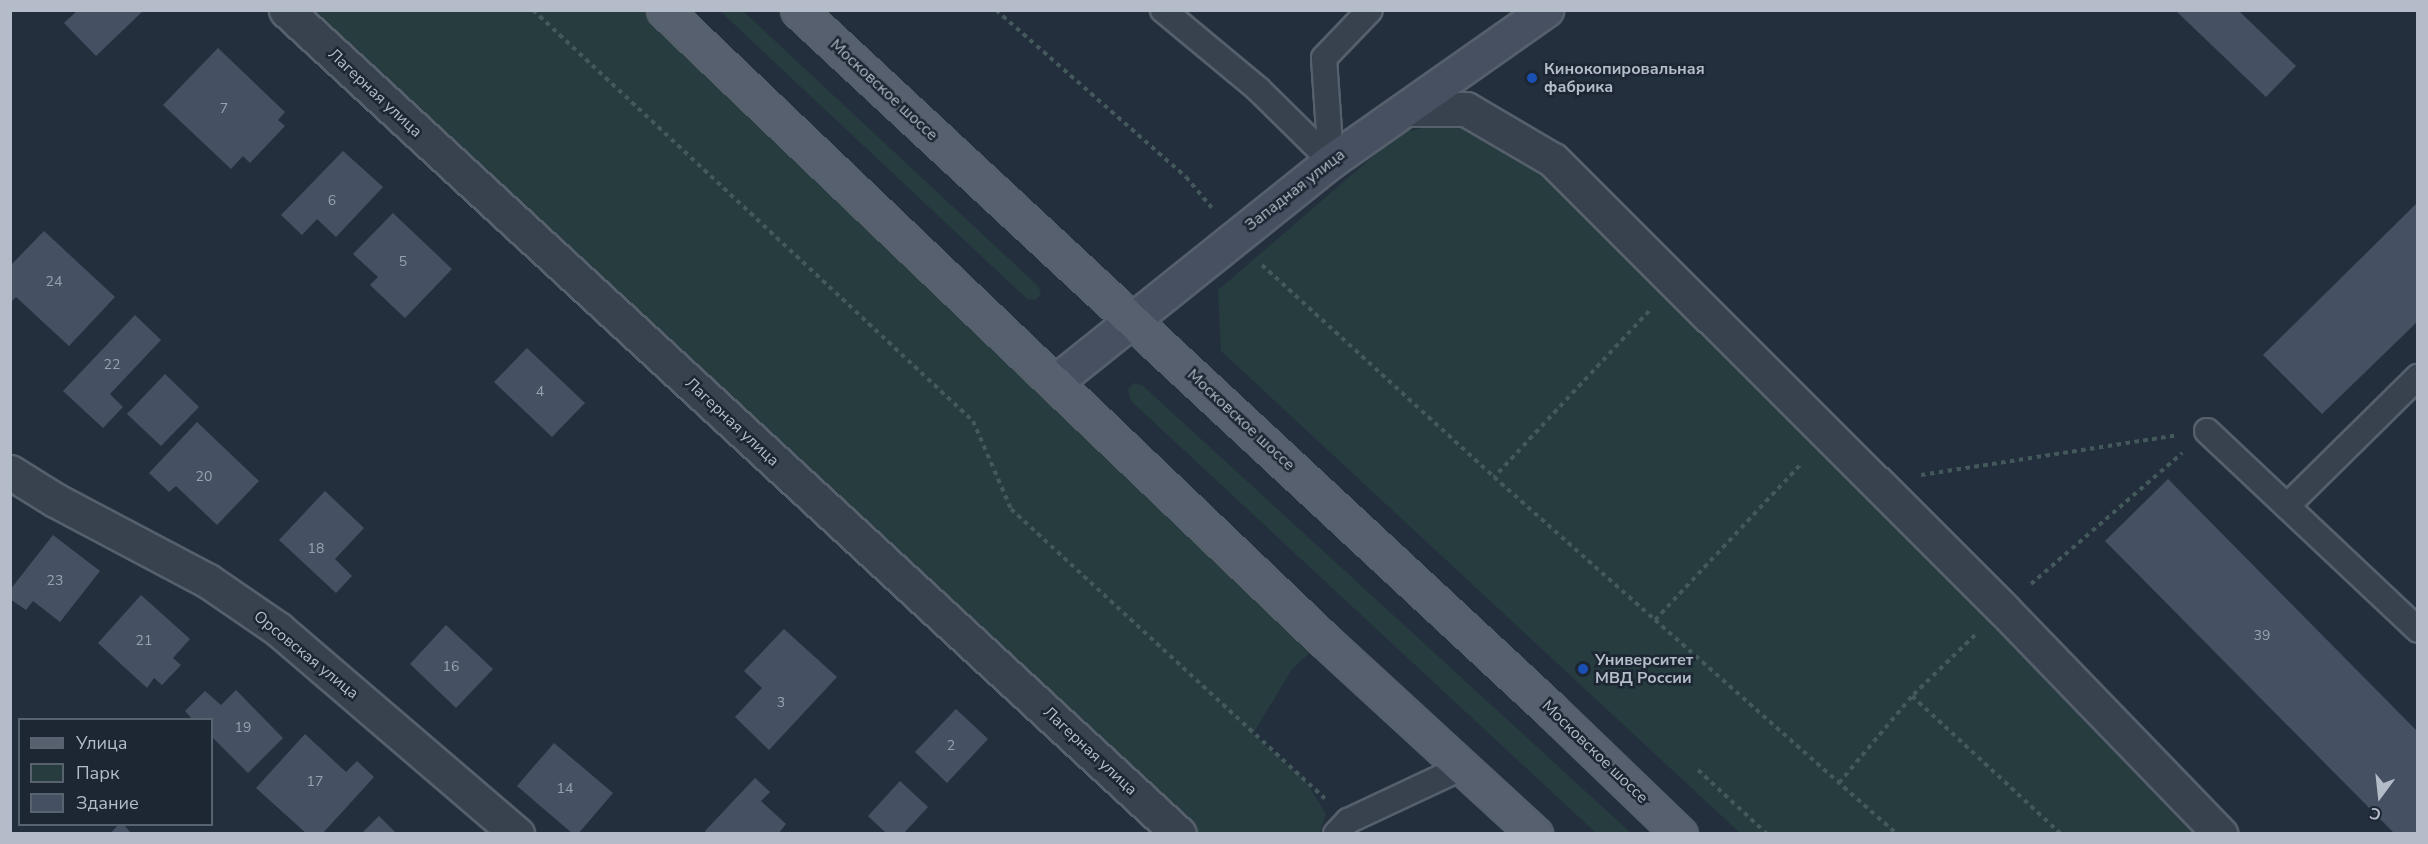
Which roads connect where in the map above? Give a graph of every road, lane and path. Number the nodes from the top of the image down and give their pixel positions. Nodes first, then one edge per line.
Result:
1 (286, 10) edge
2 (533, 10) edge
3 (664, 10) edge
4 (1163, 10) edge
5 (1370, 10) edge
6 (1546, 10) edge
7 (815, 16) edge
8 (1406, 109) junction
9 (1331, 161) junction
10 (1674, 284) junction
11 (1134, 321) junction
12 (2418, 377) edge
13 (1055, 382) junction
14 (2207, 431) joint
15 (1829, 435) junction
16 (10, 472) edge
17 (1876, 481) junction
18 (2287, 506) junction
19 (1655, 620) junction
20 (2418, 630) edge
21 (1912, 696) dead end
22 (1461, 768) junction
23 (1698, 770) dead end
24 (1839, 783) junction
25 (1342, 828) edge
26 (517, 834) edge
27 (1179, 834) edge
28 (1535, 834) edge
29 (1680, 834) edge
30 (1767, 834) edge
31 (1897, 834) edge
32 (2220, 834) edge

1 - 27 street, Лагерная улица
2 - 25 path
3 - 13 main road
4 - 9 lane
5 - 9 lane
6 - 8 street, Западная улица
7 - 11 main road, Московское шоссе
8 - 9 street, Западная улица
8 - 10 street
9 - 11 street, Западная улица
10 - 15 street
10 - 19 path
11 - 13 street, Западная улица
11 - 29 main road, Московское шоссе
12 - 18 lane
13 - 22 main road
14 - 17 path
14 - 18 lane
15 - 17 street
15 - 19 path
16 - 26 street, Орсовская улица
17 - 32 street
18 - 20 lane
19 - 24 path
21 - 24 path
22 - 25 lane
22 - 28 main road
23 - 30 path
24 - 31 path

